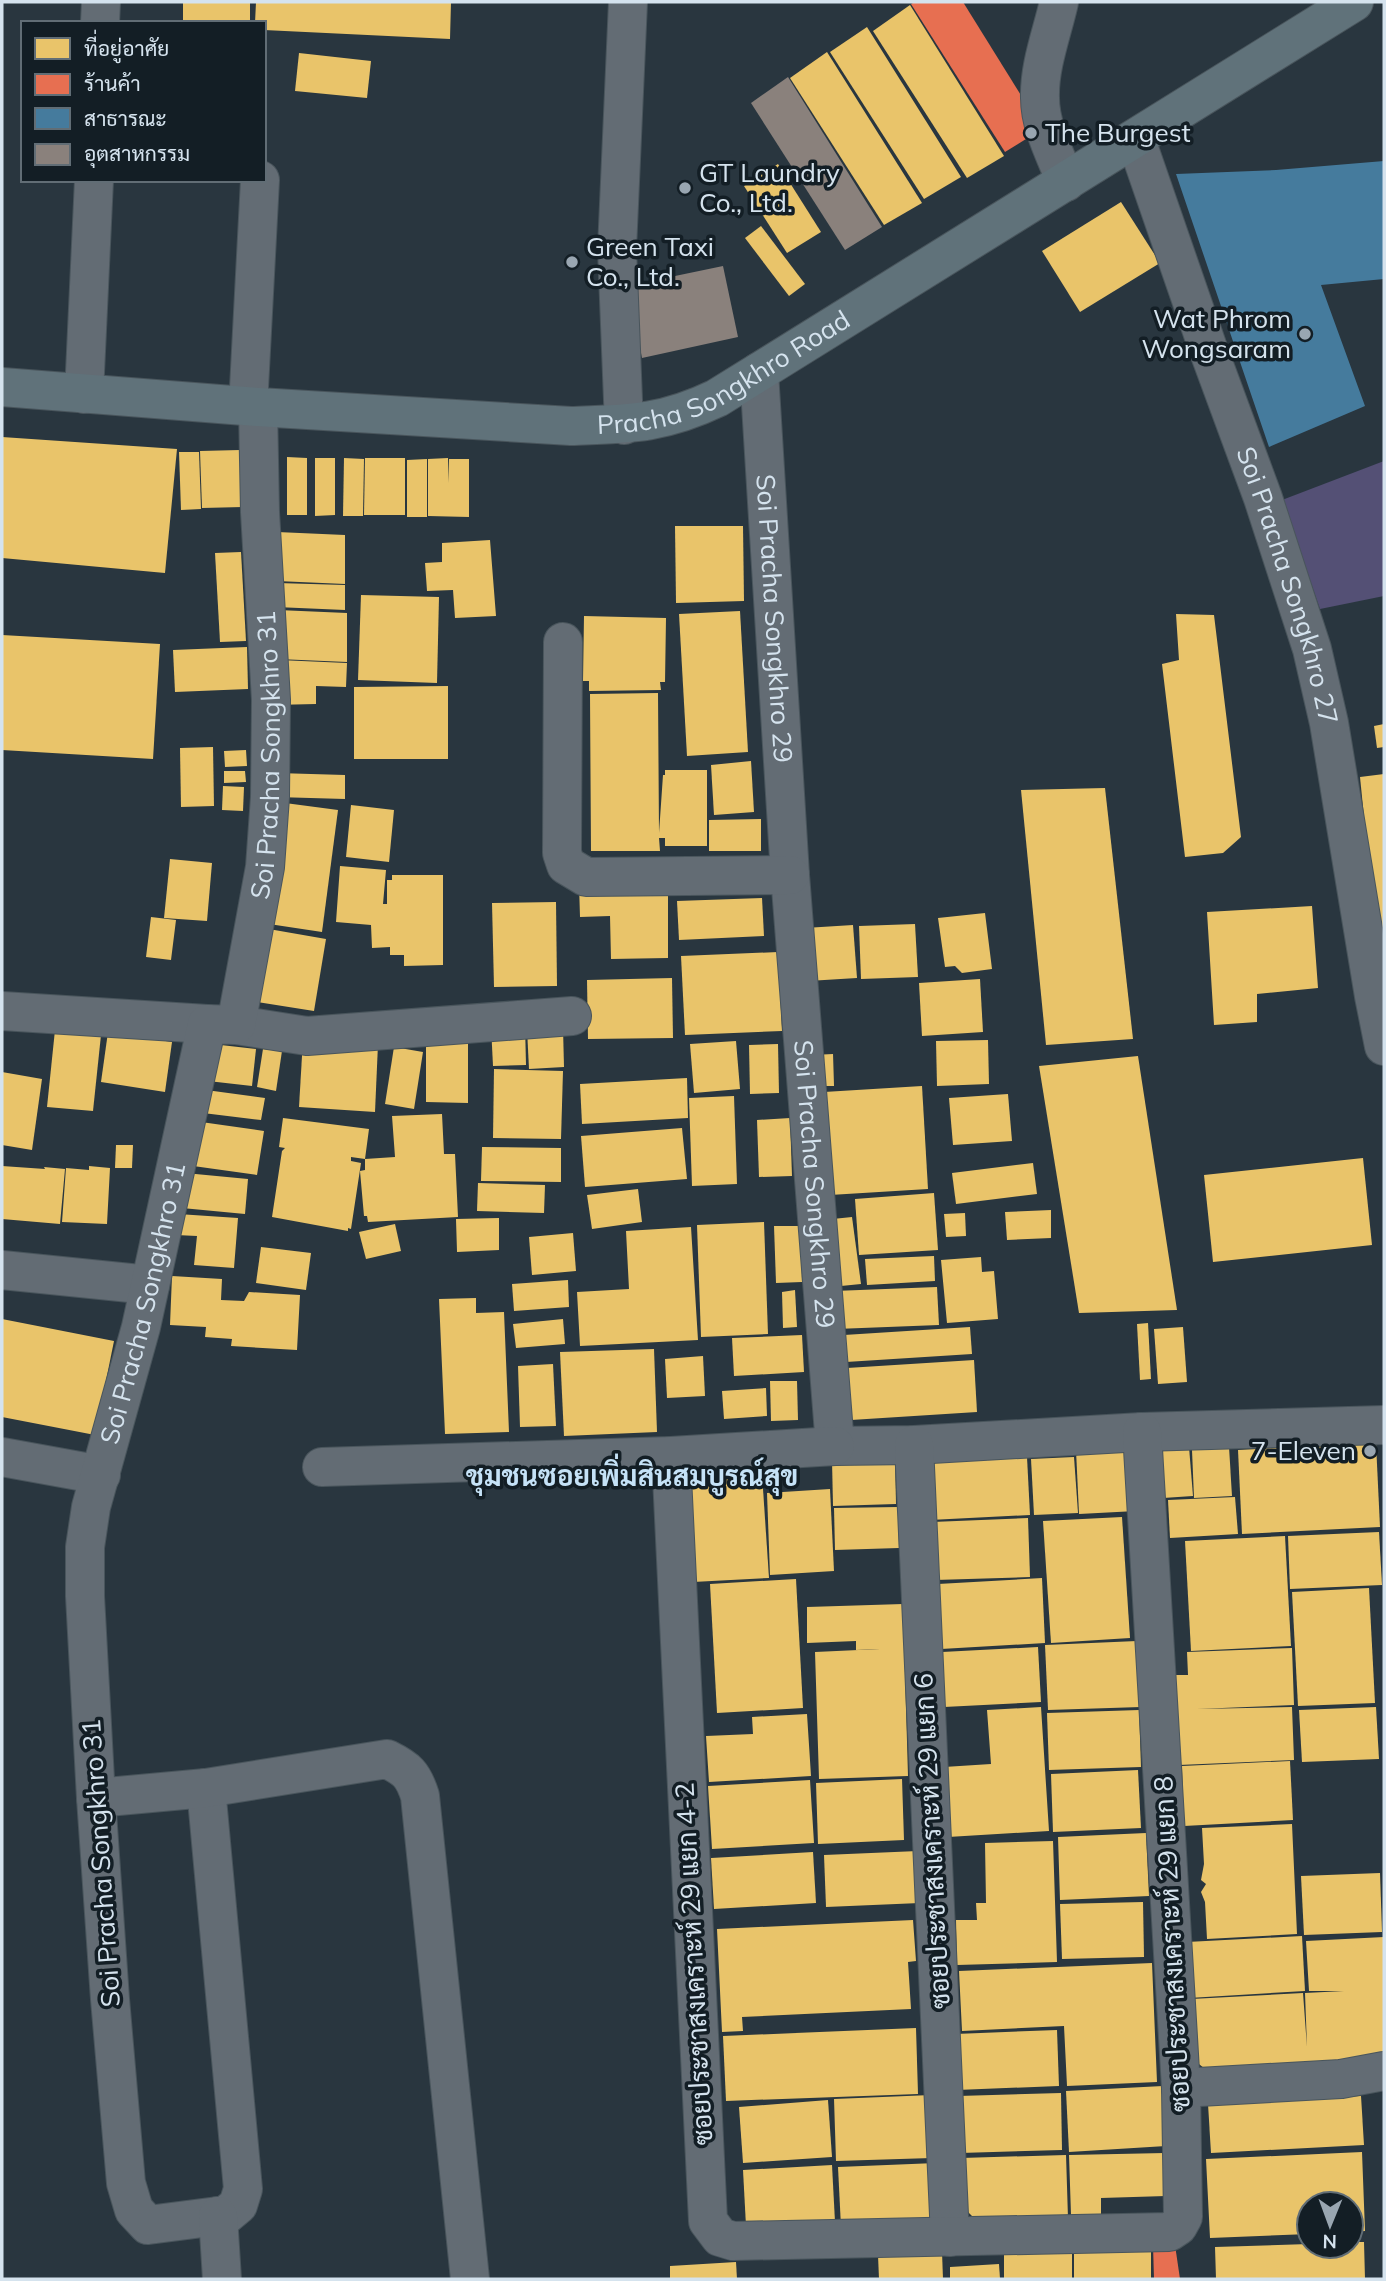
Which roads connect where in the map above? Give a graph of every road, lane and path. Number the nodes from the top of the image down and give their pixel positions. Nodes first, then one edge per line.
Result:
1 (101, 2) edge
2 (628, 2) edge
3 (1059, 2) edge
4 (1354, 2) edge
5 (100, 21) edge
6 (1136, 139) junction
7 (1066, 181) junction
8 (94, 182) edge
9 (260, 182) edge
10 (759, 372) junction
11 (2, 387) edge
12 (84, 394) junction
13 (253, 407) junction
14 (624, 425) junction
15 (563, 642) dead end
16 (790, 875) junction
17 (1379, 996) edge
18 (2, 1011) edge
19 (572, 1016) dead end
20 (222, 1025) junction
21 (1384, 1046) edge
22 (2, 1270) edge
23 (150, 1285) junction
24 (1384, 1425) edge
25 (1142, 1432) junction
26 (914, 1445) junction
27 (835, 1446) junction
28 (671, 1456) junction
29 (2, 1457) edge
30 (322, 1467) dead end
31 (101, 1475) junction
32 (206, 1788) junction
33 (96, 1798) junction
34 (1384, 2071) edge
35 (1181, 2088) junction
36 (218, 2216) junction
37 (950, 2237) junction
38 (222, 2279) edge
39 (470, 2279) edge

1 - 5 street
2 - 14 street
3 - 7 street
4 - 6 main road, Pracha Songkhro Road
6 - 7 main road, Pracha Songkhro Road
6 - 17 street, Soi Pracha Songkhro 27
7 - 10 main road, Pracha Songkhro Road
8 - 12 street
9 - 13 street, Soi Pracha Songkhro 31
10 - 14 main road, Pracha Songkhro Road
10 - 16 street, Soi Pracha Songkhro 29
11 - 12 main road, Pracha Songkhro Road
12 - 13 main road, Pracha Songkhro Road
13 - 14 main road, Pracha Songkhro Road
13 - 20 street, Soi Pracha Songkhro 31
15 - 16 street
16 - 27 street, Soi Pracha Songkhro 29
17 - 21 street, Soi Pracha Songkhro 27
18 - 20 street
19 - 20 street
20 - 23 street, Soi Pracha Songkhro 31
22 - 23 street
23 - 31 street, Soi Pracha Songkhro 31
24 - 25 street
25 - 26 street
25 - 35 street, ซอยประชาสงเคราะห์ 29 แยก 8
26 - 27 street
26 - 37 street, ซอยประชาสงเคราะห์ 29 แยก 6
27 - 28 street
28 - 30 street
28 - 37 street, ซอยประชาสงเคราะห์ 29 แยก 4-2
29 - 31 street
31 - 33 street, Soi Pracha Songkhro 31
32 - 33 street
32 - 36 street
32 - 39 street
33 - 36 street, Soi Pracha Songkhro 31
34 - 35 street
35 - 37 street, ซอยประชาสงเคราะห์ 29 แยก 8
36 - 38 street

